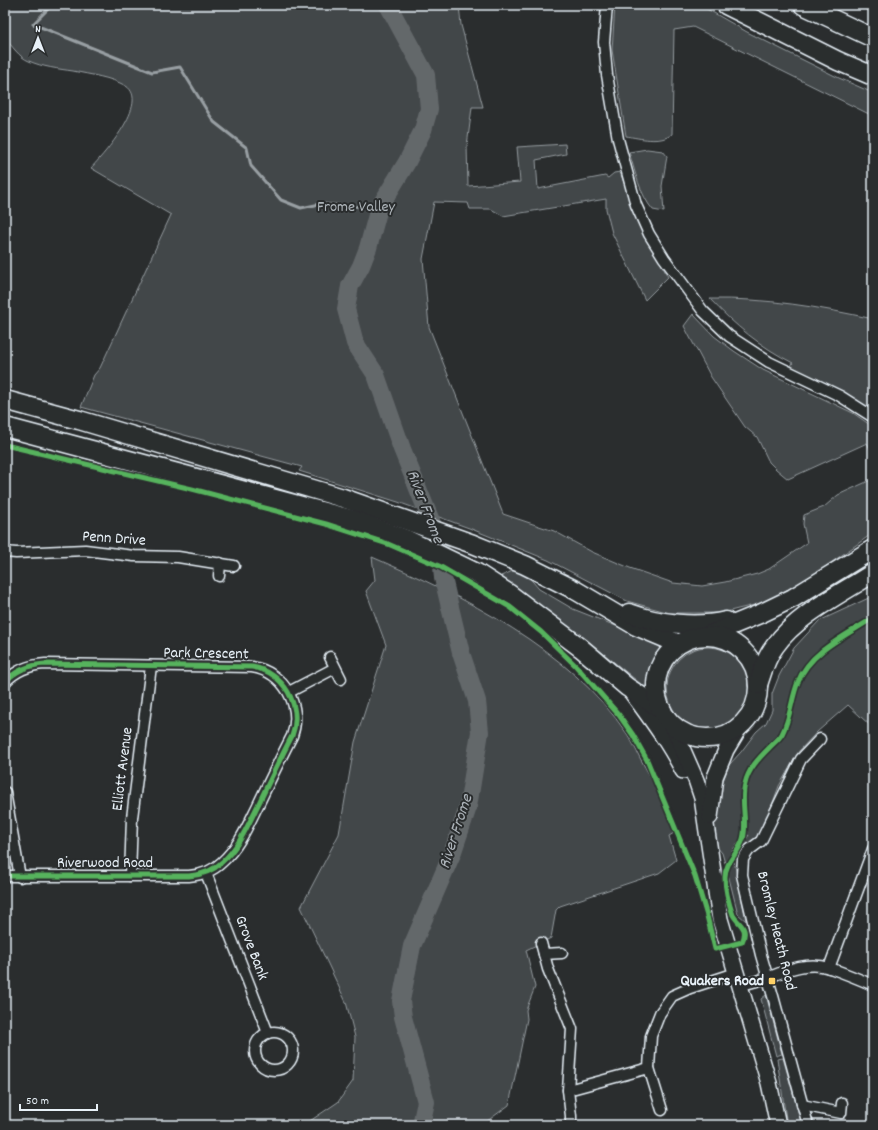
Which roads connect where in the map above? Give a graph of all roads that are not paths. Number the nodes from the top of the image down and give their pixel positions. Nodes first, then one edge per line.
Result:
1 (607, 5) edge
2 (726, 5) edge
3 (803, 5) edge
4 (873, 38) edge
5 (873, 76) edge
6 (5, 400) edge
7 (873, 417) edge
8 (5, 427) edge
9 (873, 548) edge
10 (5, 552) edge
11 (220, 563) junction
12 (234, 566) dead end
13 (873, 573) edge
14 (218, 576) dead end
15 (591, 599) junction
16 (762, 613) junction
17 (706, 636) junction
18 (680, 644) junction
19 (330, 657) dead end
20 (151, 666) junction
21 (336, 668) junction
22 (341, 679) dead end
23 (5, 682) edge
24 (758, 685) junction
25 (627, 687) junction
26 (289, 692) junction
27 (666, 717) junction
28 (740, 725) junction
29 (820, 740) dead end
30 (5, 792) edge
31 (709, 839) junction
32 (872, 855) edge
33 (206, 873) junction
34 (5, 876) edge
35 (20, 876) junction
36 (130, 876) junction
37 (720, 919) junction
38 (541, 943) dead end
39 (562, 953) dead end
40 (544, 954) junction
41 (829, 968) junction
42 (767, 978) junction
43 (738, 979) junction
44 (873, 985) edge
45 (268, 1033) dead end
46 (649, 1068) junction
47 (568, 1090) junction
48 (842, 1104) dead end
49 (802, 1105) junction
50 (662, 1110) dead end
51 (571, 1125) edge
52 (778, 1125) edge
53 (808, 1125) edge

1 - 7 street
2 - 5 highway
3 - 4 highway
6 - 15 highway
8 - 25 highway
9 - 16 highway
10 - 11 street, Penn Drive
11 - 12 street, Penn Drive
11 - 14 street
13 - 24 highway
15 - 16 highway
15 - 18 highway
16 - 17 highway
17 - 18 highway
17 - 24 highway
18 - 27 highway
19 - 21 street
20 - 23 street, Park Crescent
20 - 26 street, Park Crescent
20 - 36 street, Elliott Avenue
21 - 22 street
21 - 26 street
24 - 28 highway
25 - 27 highway
25 - 37 main road
26 - 33 street, Park Crescent
27 - 28 highway
27 - 31 main road
28 - 31 main road
29 - 42 street, Bromley Heath Road
30 - 35 street
31 - 37 main road
32 - 41 street
33 - 36 street, Riverwood Road
33 - 45 street, Grove Bank
34 - 35 street, Riverwood Road
35 - 36 street, Riverwood Road
37 - 43 main road
38 - 40 street
39 - 40 street
40 - 47 street
41 - 42 street
41 - 44 street
42 - 43 street
42 - 49 street, Bromley Heath Road
43 - 46 street
43 - 52 main road
46 - 47 street
46 - 50 street
47 - 51 street
48 - 49 street
49 - 53 street, Bromley Heath Road

